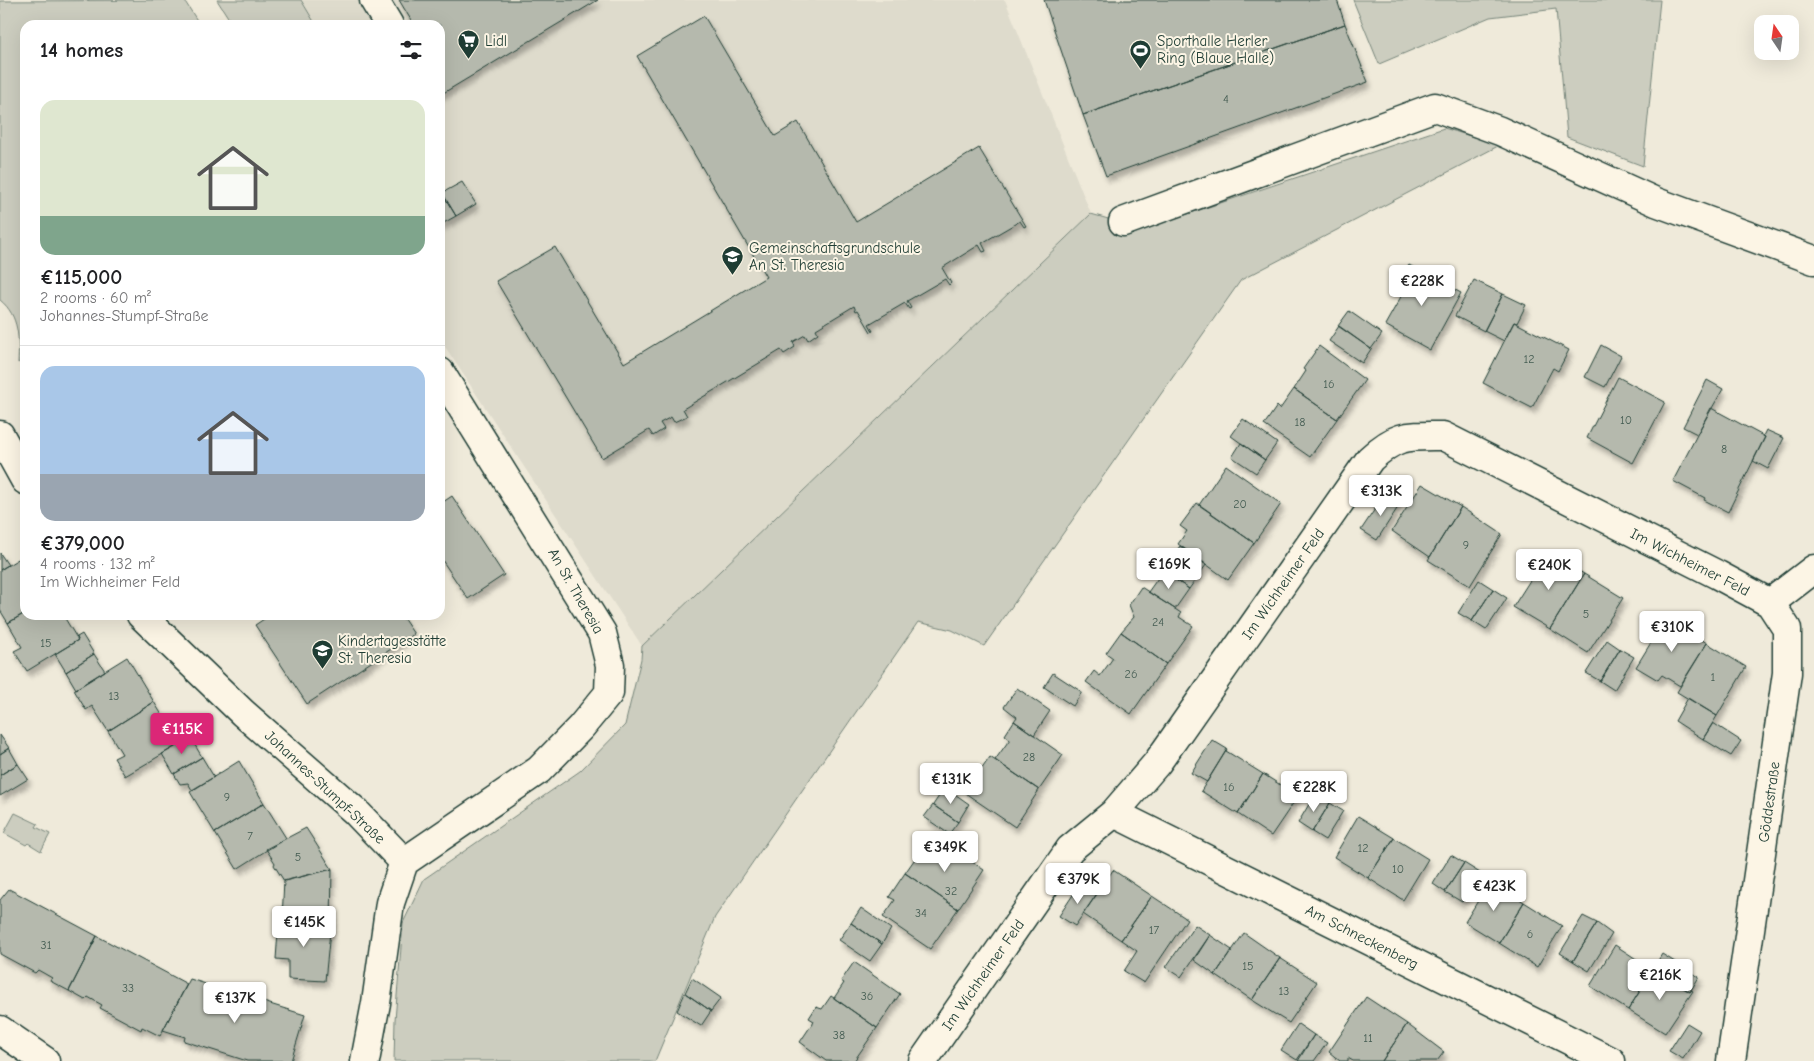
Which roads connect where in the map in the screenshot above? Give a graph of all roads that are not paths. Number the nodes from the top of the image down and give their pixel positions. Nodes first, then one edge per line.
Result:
1 (374, 0) edge
2 (386, 20) edge
3 (1123, 222) dead end
4 (1814, 260) edge
5 (445, 380) edge
6 (0, 435) edge
7 (20, 471) edge
8 (1814, 568) edge
9 (1770, 603) junction
10 (147, 620) edge
11 (1114, 813) junction
12 (404, 862) junction
13 (0, 1030) edge
14 (45, 1061) edge
15 (365, 1061) edge
16 (923, 1061) edge
17 (1611, 1061) edge
18 (1731, 1061) edge

1 - 2 street
3 - 4 street
5 - 12 street, An St. Theresia
6 - 7 street
8 - 9 street
9 - 11 street, Im Wichheimer Feld
9 - 18 street, Göddestraße
10 - 12 street, Johannes-Stumpf-Straße
11 - 16 street, Im Wichheimer Feld
11 - 17 street, Am Schneckenberg
12 - 15 street
13 - 14 street

